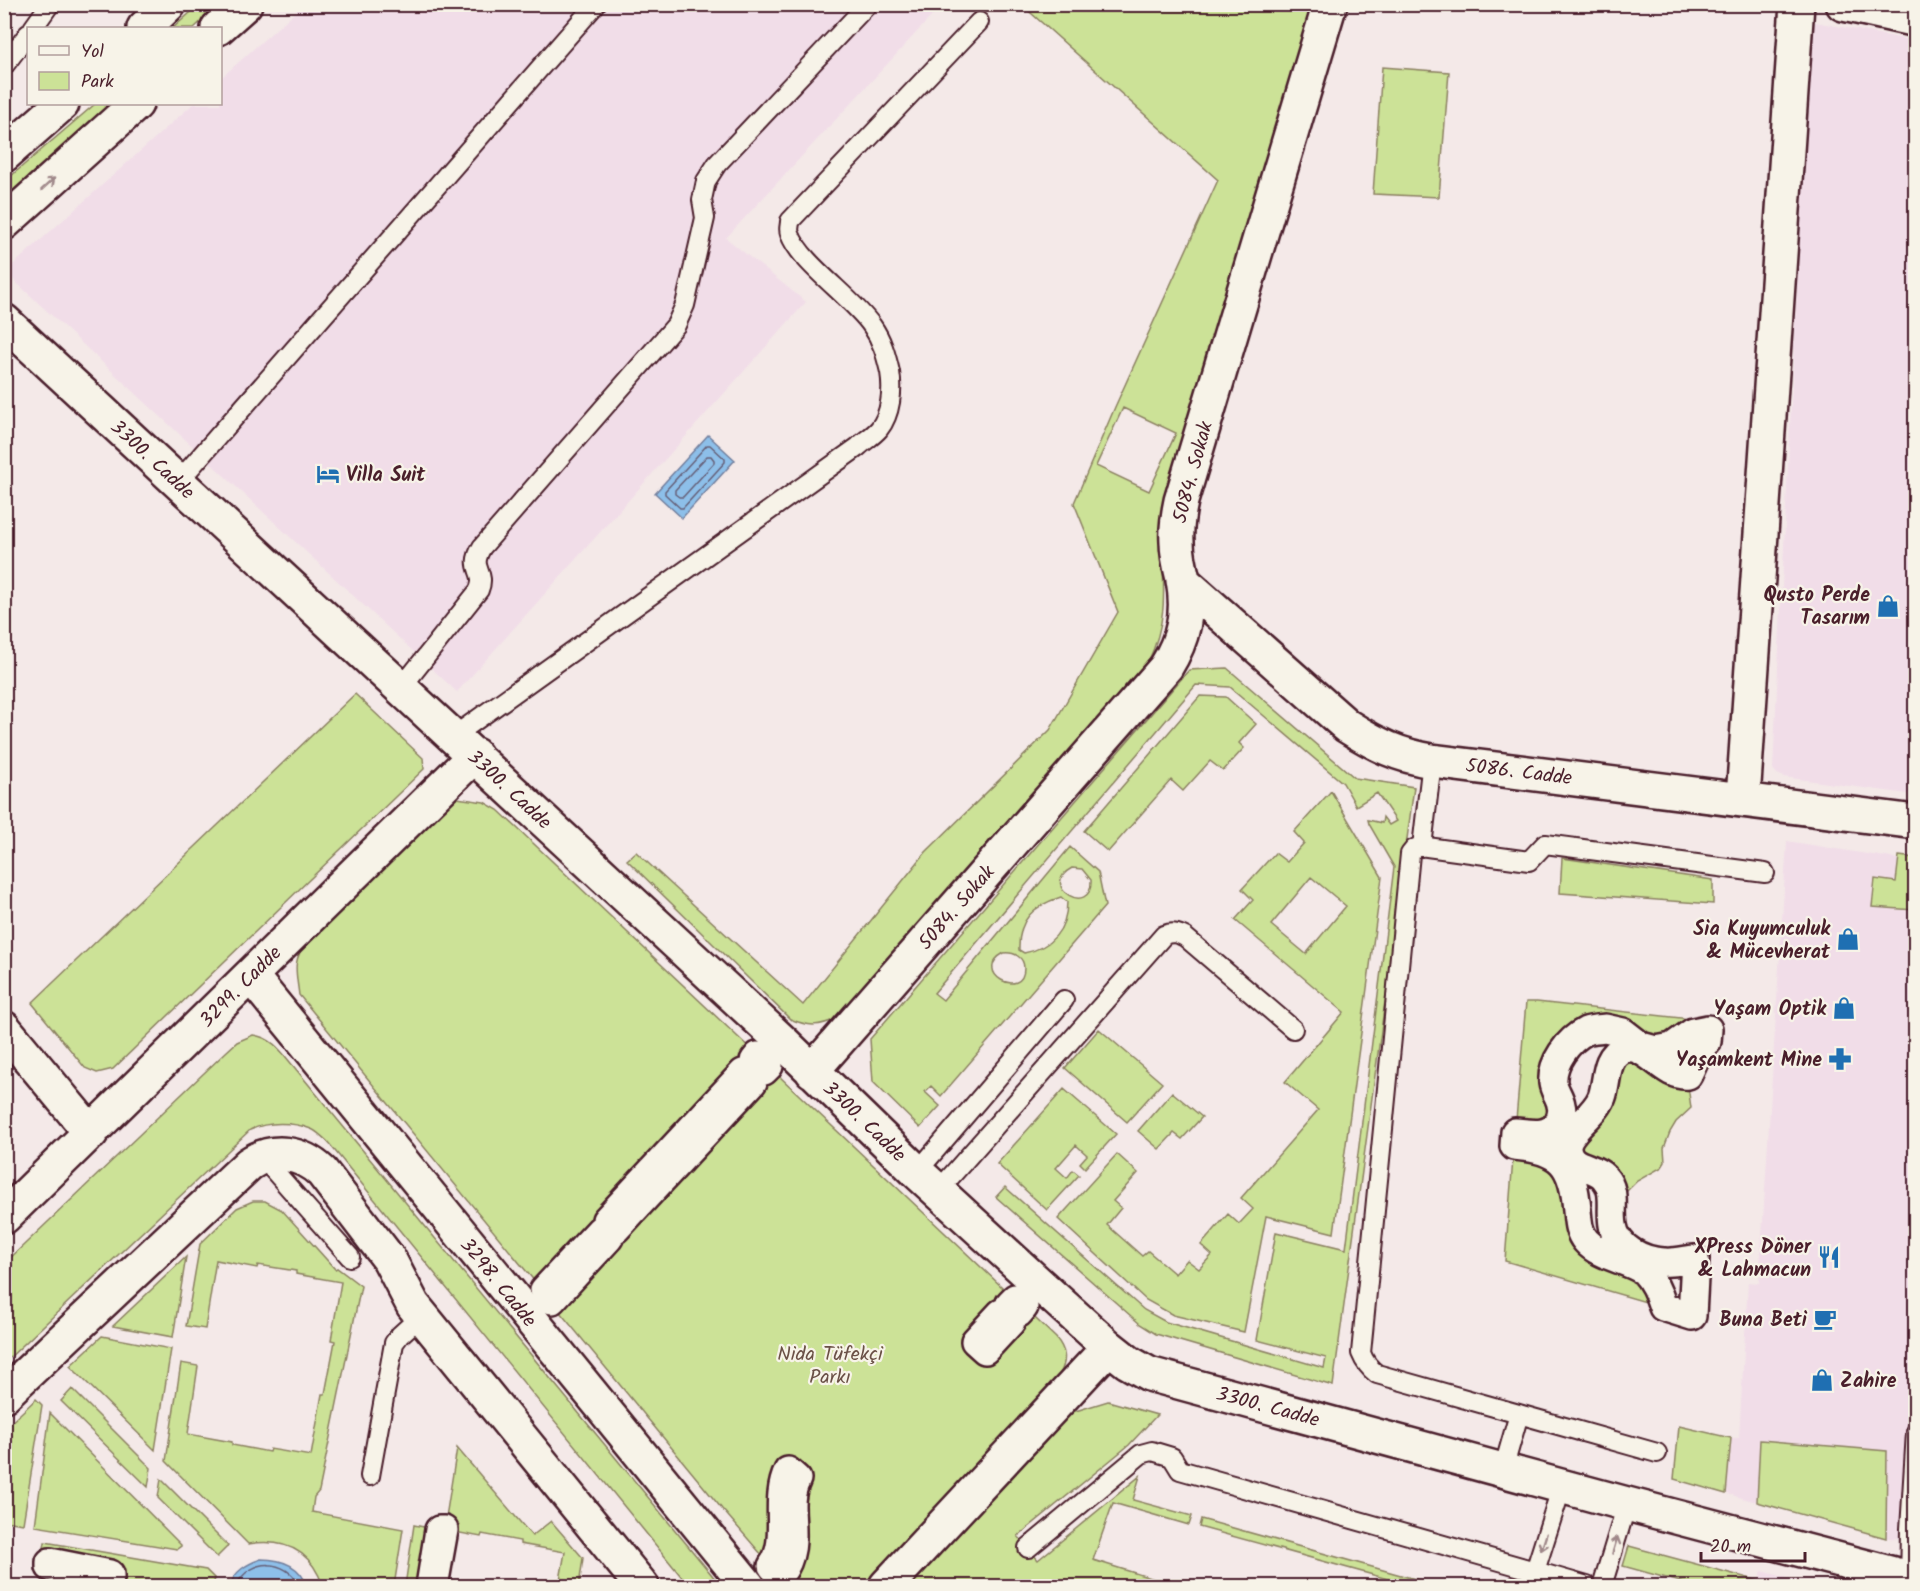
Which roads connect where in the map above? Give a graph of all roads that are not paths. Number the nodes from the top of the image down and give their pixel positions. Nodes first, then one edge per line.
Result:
1 (50, 4) edge
2 (169, 4) edge
3 (245, 4) edge
4 (596, 4) edge
5 (868, 4) edge
6 (1330, 4) edge
7 (1797, 4) edge
8 (1843, 4) edge
9 (1916, 20) edge
10 (979, 22) dead end
11 (34, 27) edge
12 (145, 27) edge
13 (219, 27) edge
14 (27, 35) edge
15 (4, 66) edge
16 (61, 105) edge
17 (135, 105) edge
18 (4, 155) edge
19 (4, 223) edge
20 (4, 321) edge
21 (178, 482) junction
22 (1183, 582) junction
23 (401, 688) junction
24 (464, 746) junction
25 (1432, 760) junction
26 (1743, 799) junction
27 (1916, 822) edge
28 (1422, 847) junction
29 (1765, 873) dead end
30 (251, 976) junction
31 (1064, 1000) dead end
32 (4, 1028) edge
33 (1293, 1029) dead end
34 (1708, 1029) joint
35 (812, 1071) junction
36 (743, 1073) joint
37 (957, 1126) junction
38 (91, 1133) junction
39 (978, 1145) junction
40 (262, 1157) junction
41 (928, 1182) junction
42 (4, 1216) edge
43 (350, 1257) dead end
44 (422, 1315) junction
45 (1109, 1347) junction
46 (4, 1395) edge
47 (1519, 1414) junction
48 (1916, 1432) edge
49 (1656, 1453) dead end
50 (1503, 1470) junction
51 (370, 1476) dead end
52 (1562, 1486) junction
53 (1627, 1504) junction
54 (1028, 1548) dead end
55 (1535, 1571) junction
56 (630, 1580) edge
57 (1911, 1582) edge
58 (1562, 1583) edge
59 (748, 1587) edge
60 (886, 1587) edge
61 (1587, 1587) edge
62 (1602, 1587) edge

1 - 11 lane
2 - 12 street
3 - 13 street
4 - 21 lane
5 - 23 lane
6 - 22 street, 5084. Sokak
7 - 26 street
8 - 9 street
10 - 24 lane
14 - 15 lane
16 - 18 street
19 -> 17 street
20 - 21 street, 3300. Cadde
21 - 23 street, 3300. Cadde
22 - 25 street, 5086. Cadde
22 - 35 street, 5084. Sokak
23 - 24 street, 3300. Cadde
24 - 30 street, 3299. Cadde
24 - 35 street, 3300. Cadde
25 - 26 street, 5086. Cadde
25 - 28 lane
26 - 27 street, 5086. Cadde
28 - 29 lane
28 - 47 lane
30 - 38 street, 3299. Cadde
30 - 59 street, 3298. Cadde
31 - 37 lane
32 - 38 street
33 - 39 lane
34 - 34 street
35 - 41 street, 3300. Cadde
36 - 36 street
37 - 39 lane
37 - 41 lane
38 - 42 street, 3299. Cadde
39 - 41 lane
40 - 43 lane
40 - 44 street
40 - 46 street
41 - 45 street, 3300. Cadde
44 - 51 lane
44 - 56 street
45 - 50 street, 3300. Cadde
45 - 60 street
47 - 49 lane
47 - 50 lane
48 - 57 lane
50 - 52 street, 3300. Cadde
52 - 53 street, 3300. Cadde
52 -> 55 lane
53 - 57 street, 3300. Cadde
62 -> 53 lane
54 - 55 lane
55 - 58 lane
58 - 61 lane

